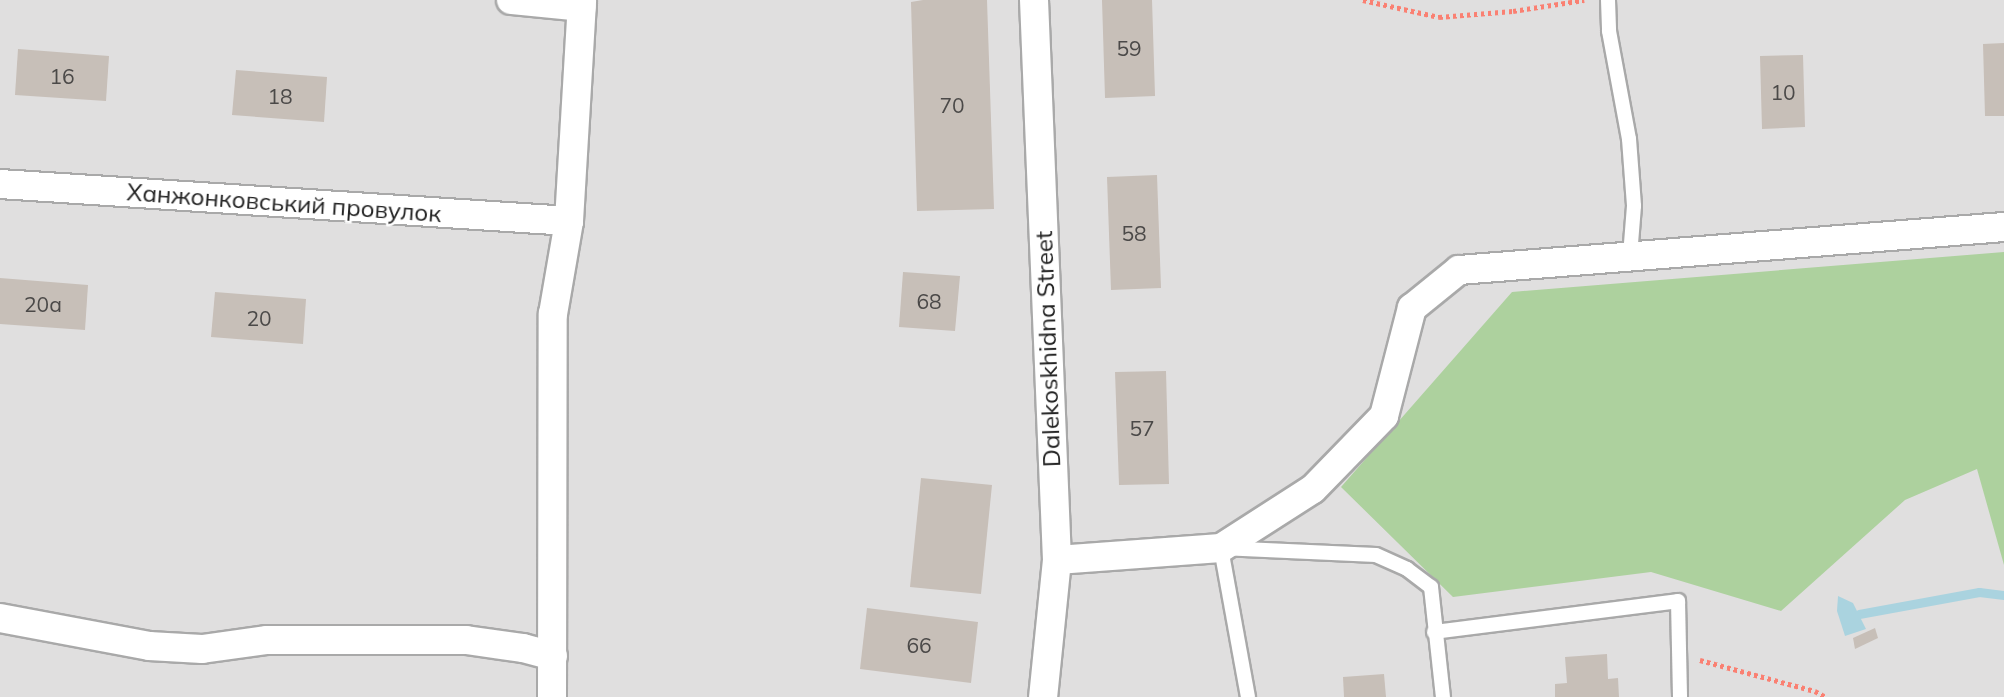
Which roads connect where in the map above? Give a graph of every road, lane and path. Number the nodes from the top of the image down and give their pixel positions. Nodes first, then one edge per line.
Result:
1 (511, 0) edge
2 (1034, 0) edge
3 (1363, 0) edge
4 (1584, 0) edge
5 (1608, 0) edge
6 (582, 3) edge
7 (0, 184) edge
8 (569, 221) junction
9 (2004, 227) edge
10 (1630, 256) junction
11 (1221, 548) junction
12 (1057, 560) junction
13 (0, 618) edge
14 (1434, 632) junction
15 (553, 656) junction
16 (1679, 656) junction
17 (552, 697) edge
18 (1043, 697) edge
19 (1248, 697) edge
20 (1443, 697) edge
21 (1680, 697) edge
22 (1826, 697) edge

1 - 6 street
2 - 12 street, Dalekoskhidna Street
3 - 4 path
5 - 10 lane
6 - 8 street
7 - 8 street, Ханжонковський провулок
8 - 15 street
9 - 10 street
10 - 11 street
11 - 12 street
11 - 14 lane
11 - 19 lane
12 - 18 street, Dalekoskhidna Street
13 - 15 street
14 - 16 lane
14 - 20 lane
15 - 17 street
16 - 21 lane
16 - 22 path

